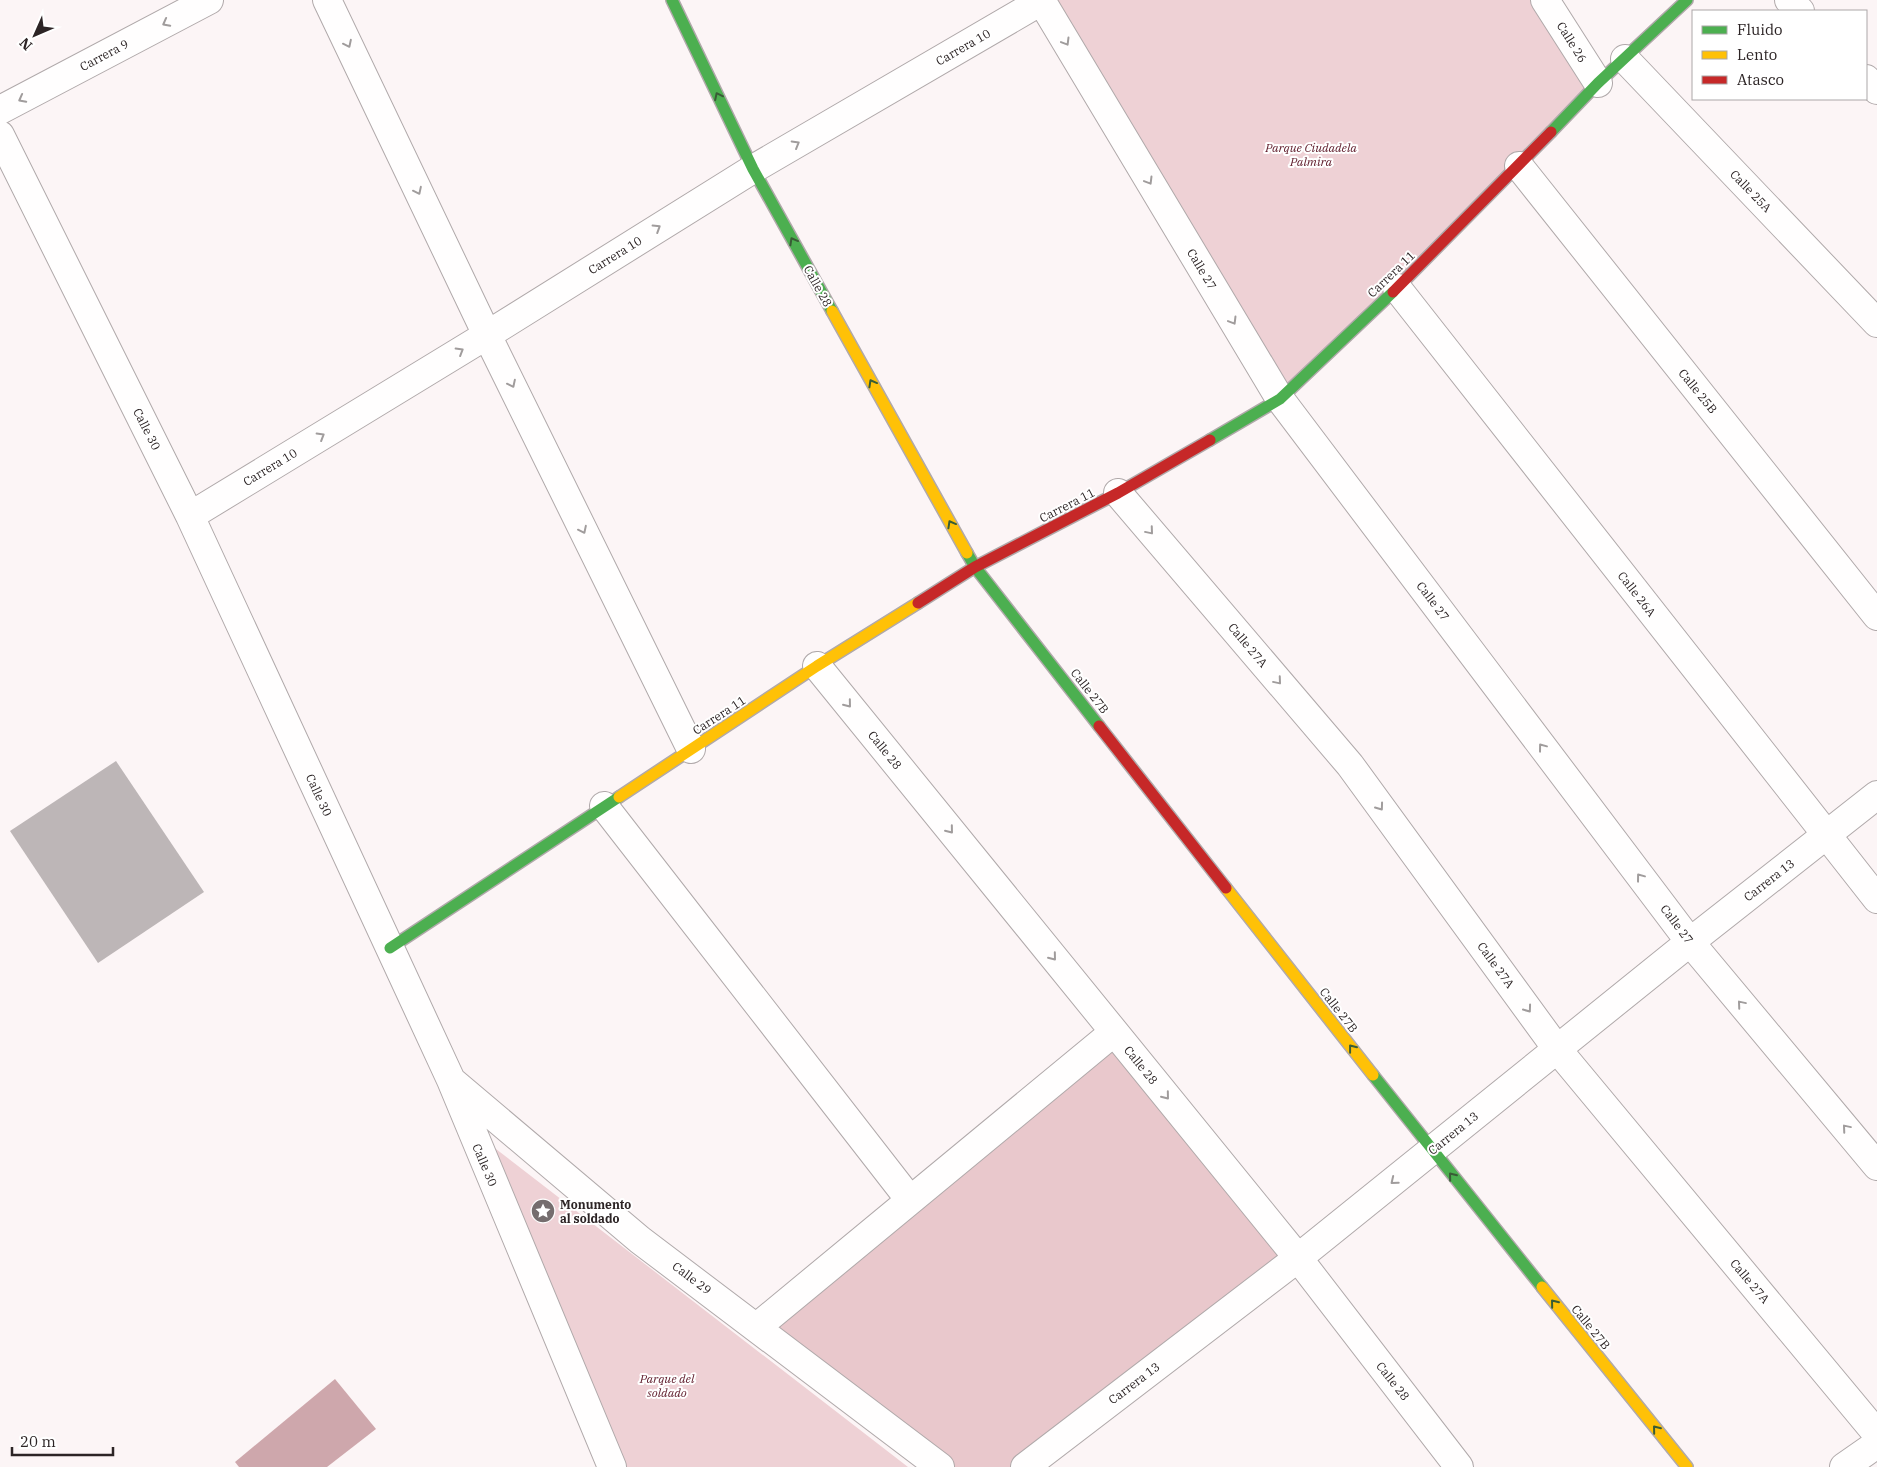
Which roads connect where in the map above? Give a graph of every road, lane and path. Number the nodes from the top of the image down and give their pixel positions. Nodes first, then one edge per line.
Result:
1 (209, 0) edge
2 (327, 0) edge
3 (672, 0) edge
4 (1546, 0) edge
5 (1687, 0) edge
6 (1789, 0) edge
7 (1042, 1) edge
8 (1799, 10) edge
9 (1625, 59) junction
10 (1867, 80) edge
11 (1598, 83) junction
12 (1877, 90) edge
13 (0, 110) edge
14 (0, 136) edge
15 (1519, 166) junction
16 (753, 169) junction
17 (1397, 288) junction
18 (1877, 323) edge
19 (487, 335) junction
20 (1280, 399) junction
21 (1118, 494) junction
22 (190, 516) junction
23 (975, 567) junction
24 (1877, 616) edge
25 (817, 666) junction
26 (691, 749) junction
27 (1877, 795) edge
28 (604, 806) junction
29 (1826, 835) junction
30 (1877, 899) edge
31 (1690, 942) junction
32 (390, 948) junction
33 (1114, 1032) junction
34 (1557, 1048) junction
35 (451, 1080) junction
36 (1432, 1151) junction
37 (1877, 1166) edge
38 (910, 1200) junction
39 (1298, 1258) junction
40 (757, 1327) junction
41 (1877, 1434) edge
42 (1877, 1444) edge
43 (612, 1467) edge
44 (940, 1467) edge
45 (1025, 1467) edge
46 (1459, 1467) edge
47 (1687, 1467) edge
48 (1844, 1467) edge

1 -> 13 street, Carrera 9
2 -> 19 street
16 -> 3 street, Calle 28
4 - 11 street, Calle 26
5 - 9 street, Carrera 11
6 - 8 street
16 -> 7 street, Carrera 10
7 -> 20 street, Calle 27
9 - 11 street, Carrera 11
9 - 18 street, Calle 25A
10 - 12 street
11 - 15 street, Carrera 11
14 - 22 street, Calle 30
15 - 17 street, Carrera 11
15 - 24 street, Calle 25B
19 -> 16 street, Carrera 10
23 -> 16 street, Calle 28
17 - 20 street, Carrera 11
17 - 29 street, Calle 26A
22 -> 19 street, Carrera 10
19 -> 26 street
20 - 21 street, Carrera 11
31 -> 20 street, Calle 27
21 - 23 street, Carrera 11
21 -> 34 street, Calle 27A
22 - 32 street, Calle 30
23 - 25 street, Carrera 11
36 -> 23 street, Calle 27B
25 - 26 street, Carrera 11
25 -> 33 street, Calle 28
26 - 28 street, Carrera 11
27 - 29 street, Carrera 13
28 - 32 street, Carrera 11
28 - 38 street
29 - 30 street, Calle 26A
29 - 31 street, Carrera 13
31 - 34 street, Carrera 13
37 -> 31 street, Calle 27
32 - 35 street, Calle 30
33 - 38 street
33 -> 39 street, Calle 28
34 - 36 street, Carrera 13
34 - 41 street, Calle 27A
35 - 40 street, Calle 29
35 - 43 street, Calle 30
36 -> 39 street, Carrera 13
47 -> 36 street, Calle 27B
38 - 40 street
39 - 45 street, Carrera 13
39 - 46 street, Calle 28
40 - 44 street, Calle 29
42 - 48 street

